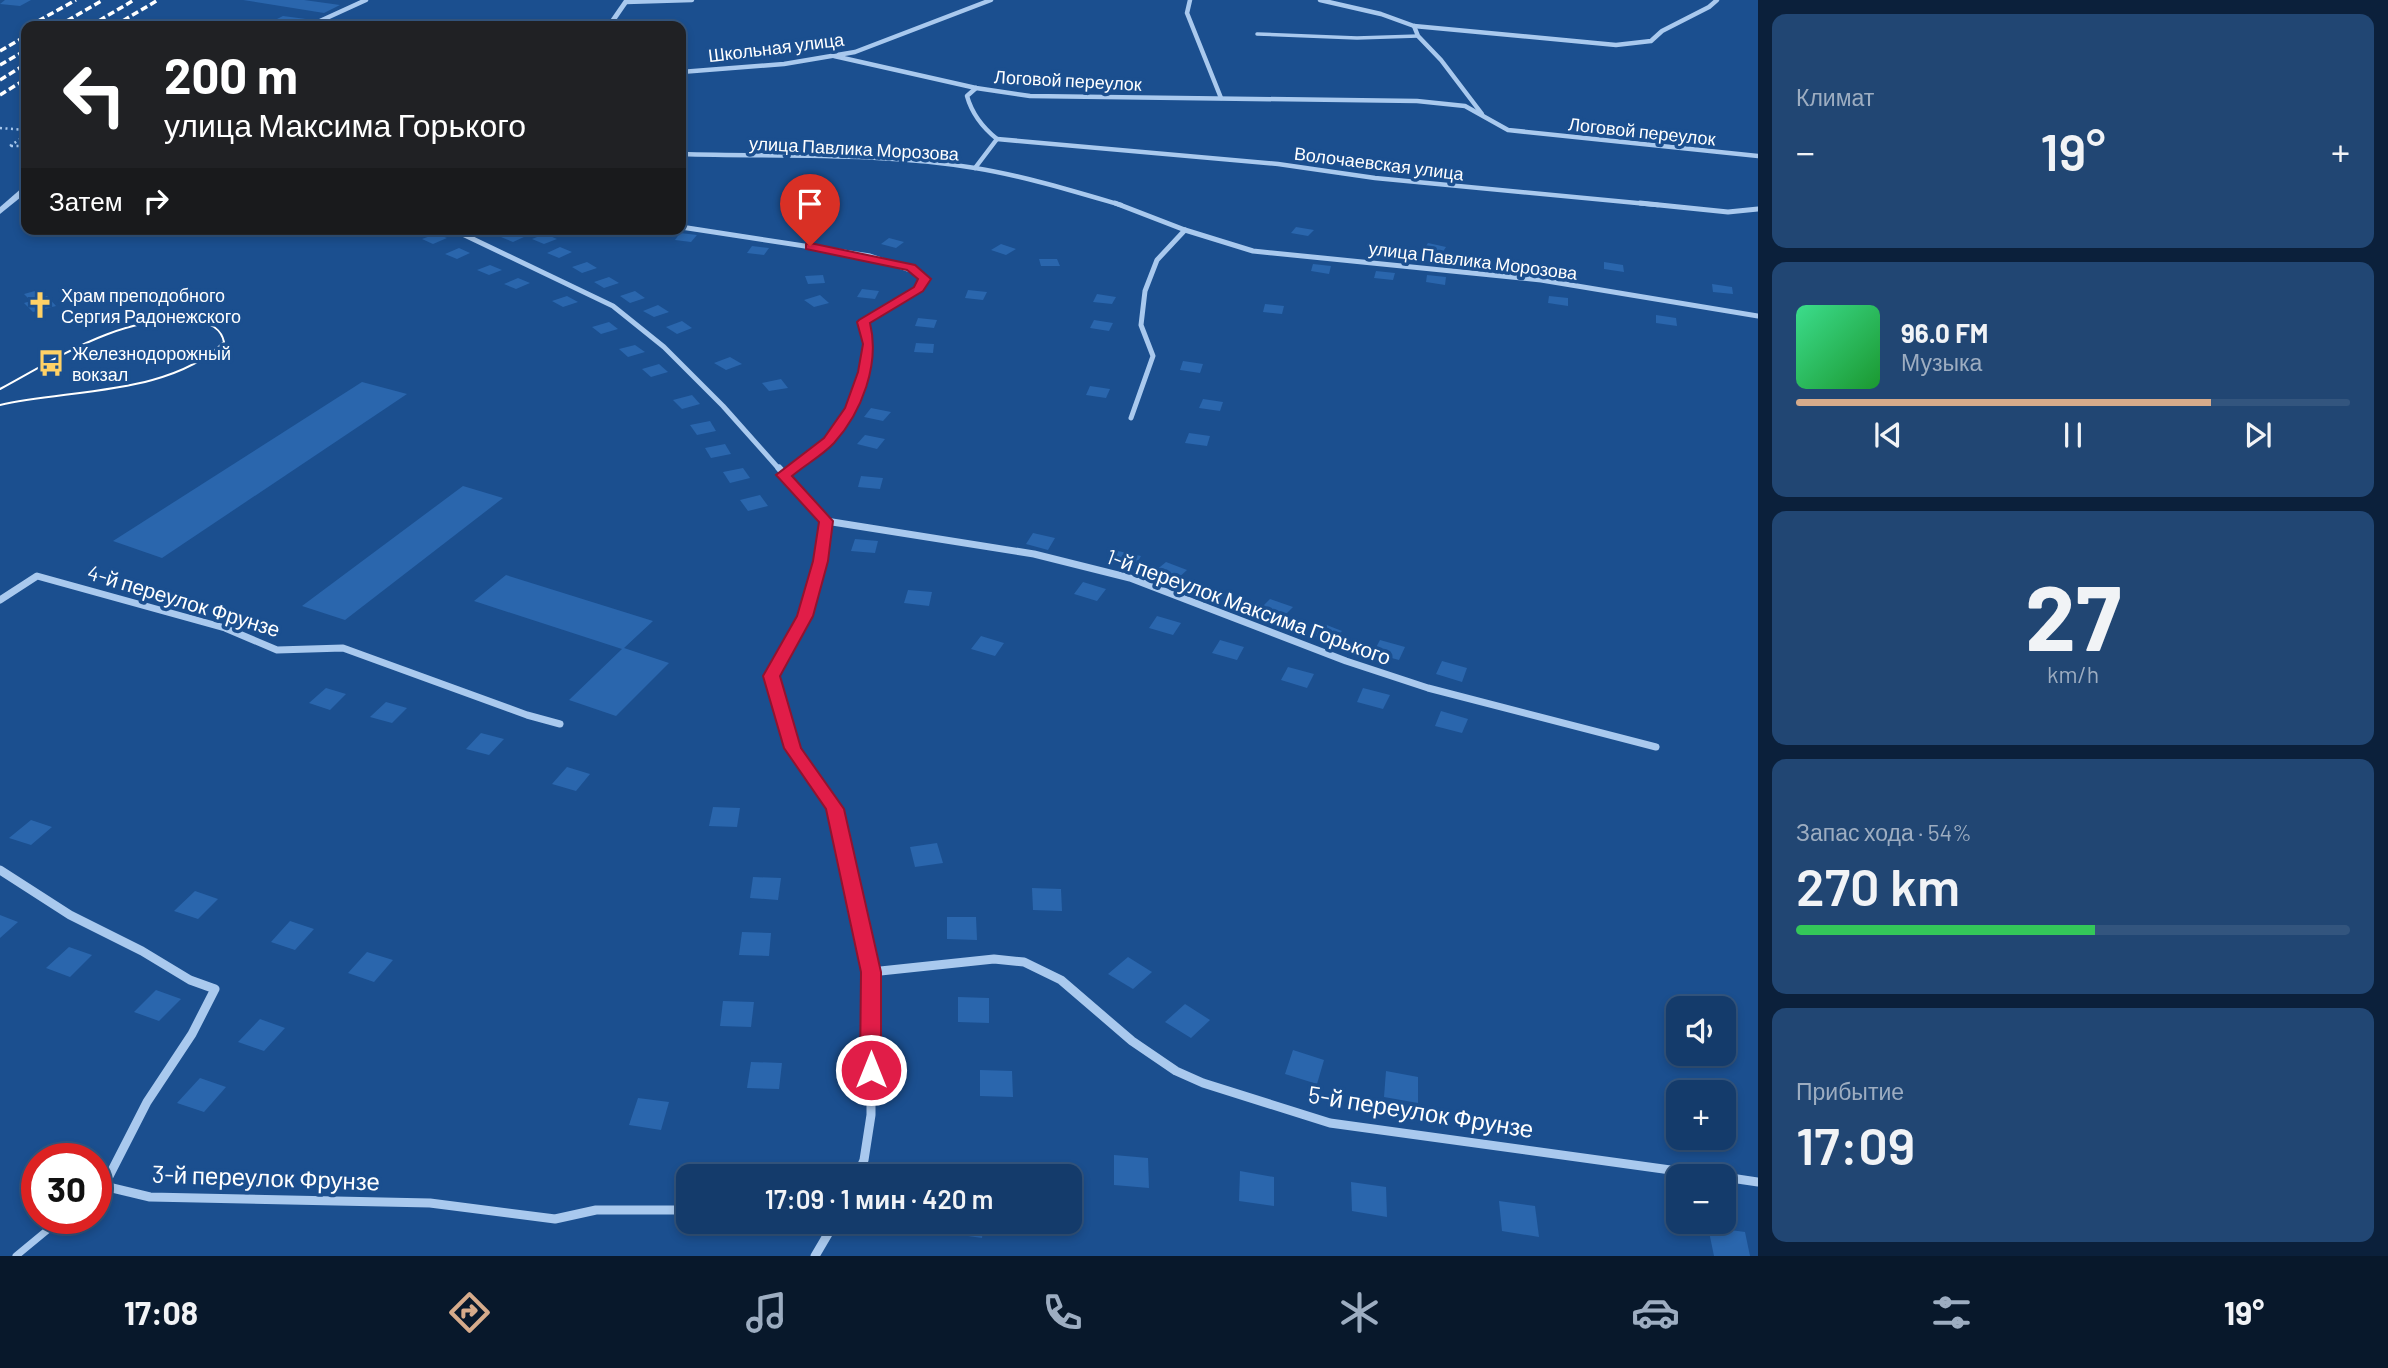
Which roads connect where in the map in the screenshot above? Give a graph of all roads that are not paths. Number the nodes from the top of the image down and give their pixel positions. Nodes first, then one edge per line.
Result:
1 (366, 0) edge
2 (692, 0) edge
3 (991, 0) edge
4 (1190, 0) edge
5 (1320, 0) edge
6 (1717, 0) edge
7 (626, 1) edge
8 (320, 21) edge
9 (612, 21) edge
10 (1414, 26) junction
11 (1257, 34) dead end
12 (1418, 36) junction
13 (834, 56) junction
14 (686, 72) edge
15 (976, 88) junction
16 (1221, 99) junction
17 (1485, 118) junction
18 (997, 139) junction
19 (686, 154) edge
20 (1758, 156) edge
21 (975, 168) junction
22 (21, 193) edge
23 (1758, 209) edge
24 (0, 211) edge
25 (686, 227) edge
26 (1185, 230) junction
27 (465, 235) edge
28 (1758, 316) edge
29 (1131, 418) dead end
30 (783, 475) junction
31 (826, 521) junction
32 (0, 600) edge
33 (560, 724) dead end
34 (1656, 747) dead end
35 (0, 870) edge
36 (871, 972) junction
37 (862, 1164) edge
38 (112, 1167) edge
39 (1666, 1169) edge
40 (1736, 1179) edge
41 (1758, 1182) edge
42 (112, 1191) edge
43 (676, 1210) edge
44 (43, 1234) edge
45 (828, 1234) edge
46 (16, 1256) edge
47 (815, 1256) edge

1 - 8 street
2 - 7 street
3 - 13 street, Школьная улица
4 - 16 street
5 - 10 street
6 - 10 street
7 - 9 street
10 - 12 street
11 - 12 lane
12 - 17 street
13 - 14 street, Школьная улица
13 - 15 street, Логовой переулок
15 - 16 street, Логовой переулок
15 - 18 street
16 - 17 street, Логовой переулок
17 - 20 street, Логовой переулок
18 - 21 street
18 - 23 street, Волочаевская улица
19 - 21 street, улица Павлика Морозова
21 - 26 street, улица Павлика Морозова
22 - 24 street
25 - 30 street
26 - 28 street, улица Павлика Морозова
26 - 29 street
27 - 30 street
30 - 31 street
31 - 34 street, 1-й переулок Максима Горького
31 - 36 street
32 - 33 street, 4-й переулок Фрунзе
35 - 38 street, 3-й переулок Фрунзе
36 - 37 street
36 - 39 street, 5-й переулок Фрунзе
40 - 41 street
42 - 43 street, 3-й переулок Фрунзе
44 - 46 lane
45 - 47 street

